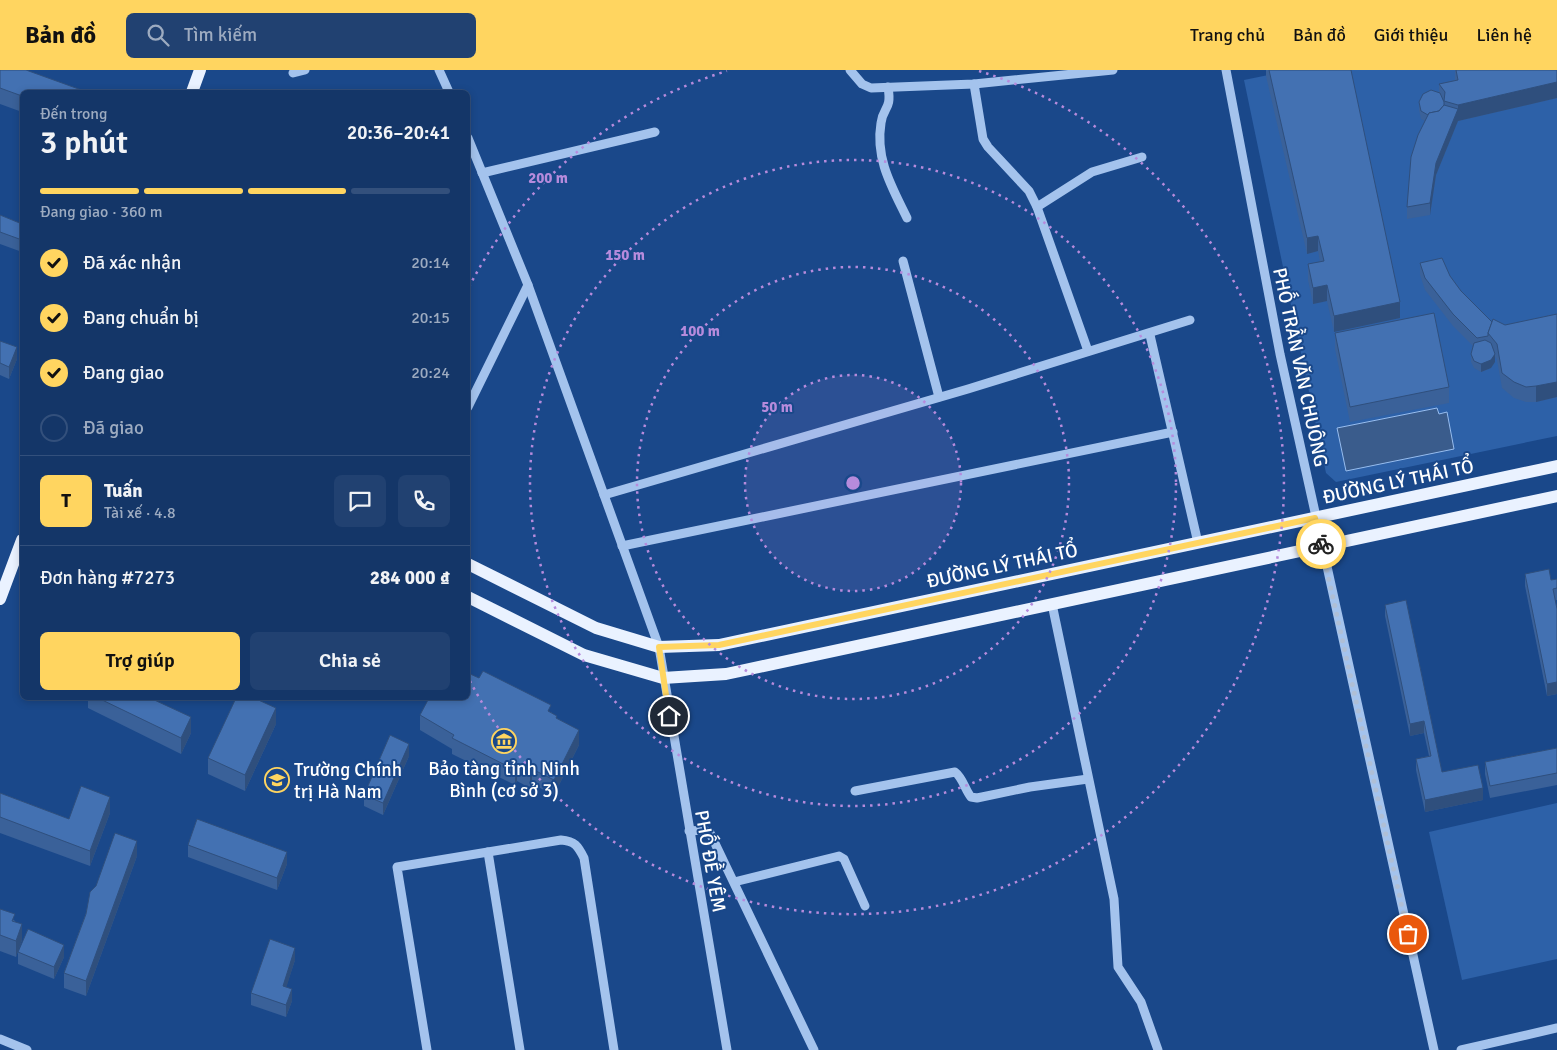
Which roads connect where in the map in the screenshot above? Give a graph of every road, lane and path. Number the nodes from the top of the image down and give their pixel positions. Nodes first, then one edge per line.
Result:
1 (200, 70) edge
2 (305, 70) edge
3 (439, 70) edge
4 (850, 70) edge
5 (1113, 70) edge
6 (1226, 70) edge
7 (293, 73) dead end
8 (974, 84) junction
9 (888, 87) junction
10 (193, 90) edge
11 (448, 90) edge
12 (655, 132) dead end
13 (470, 143) edge
14 (1142, 157) dead end
15 (482, 173) junction
16 (1037, 206) junction
17 (907, 218) dead end
18 (903, 262) dead end
19 (528, 285) junction
20 (1190, 320) dead end
21 (1150, 334) junction
22 (1088, 351) junction
23 (939, 398) junction
24 (470, 404) edge
25 (1173, 432) junction
26 (1557, 466) edge
27 (604, 495) junction
28 (1557, 496) edge
29 (1315, 518) junction
30 (1198, 543) junction
31 (20, 545) edge
32 (622, 546) junction
33 (1321, 546) junction
34 (470, 565) edge
35 (470, 598) edge
36 (0, 599) edge
37 (1052, 604) junction
38 (659, 647) junction
39 (663, 678) junction
40 (1088, 779) junction
41 (855, 791) dead end
42 (689, 830) junction
43 (488, 852) junction
44 (734, 882) junction
45 (865, 906) dead end
46 (1557, 1028) edge
47 (0, 1039) edge
48 (27, 1050) edge
49 (427, 1050) edge
50 (520, 1050) edge
51 (614, 1050) edge
52 (727, 1050) edge
53 (814, 1050) edge
54 (1158, 1050) edge
55 (1434, 1050) edge
56 (1461, 1050) edge

1 - 10 main road
2 - 7 street
3 - 11 street
4 - 9 street
5 - 8 street
6 - 29 street, PHỐ TRẦN VĂN CHUÔNG
8 - 9 street
8 - 16 street
9 - 17 street
12 - 15 street
13 - 15 street, PHỐ ĐỀ YÊM
14 - 16 street
15 - 19 street, PHỐ ĐỀ YÊM
16 - 22 street
18 - 23 street
19 - 24 street
19 - 27 street, PHỐ ĐỀ YÊM
20 - 21 street
21 - 22 street
21 - 25 street
22 - 23 street
23 - 27 street
25 - 30 street
25 - 32 street
26 - 29 main road, ĐƯỜNG LÝ THÁI TỔ
27 - 32 street, PHỐ ĐỀ YÊM
28 - 33 main road
29 - 30 main road, ĐƯỜNG LÝ THÁI TỔ
29 - 33 street, PHỐ TRẦN VĂN CHUÔNG
30 - 38 main road, ĐƯỜNG LÝ THÁI TỔ
31 - 36 main road
32 - 38 street, PHỐ ĐỀ YÊM
33 - 37 main road
33 - 55 street, PHỐ TRẦN VĂN CHUÔNG
34 - 38 main road, ĐƯỜNG LÝ THÁI TỔ
35 - 39 main road
37 - 39 main road
37 - 40 street
38 - 39 street, PHỐ ĐỀ YÊM
39 - 42 street, PHỐ ĐỀ YÊM
40 - 41 street
40 - 54 street
42 - 44 street
42 - 52 street, PHỐ ĐỀ YÊM
43 - 49 street
43 - 50 street
43 - 51 street
44 - 45 street
44 - 53 street
46 - 56 street
47 - 48 street

